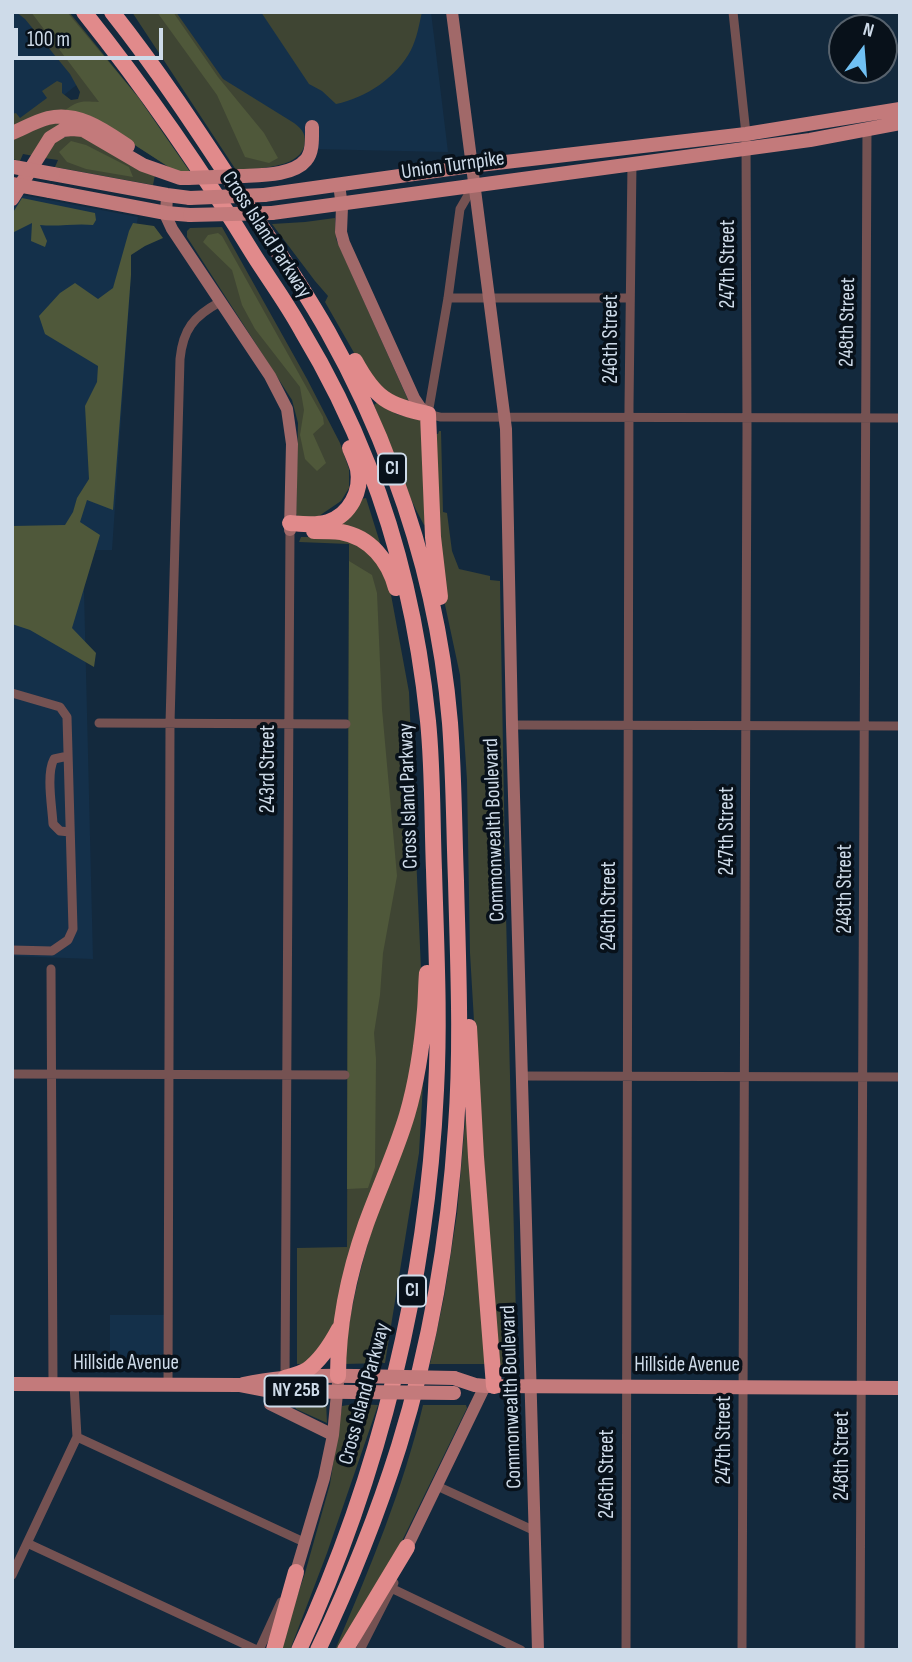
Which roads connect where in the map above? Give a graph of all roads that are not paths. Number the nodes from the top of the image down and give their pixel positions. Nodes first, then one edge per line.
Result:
1 (84, 12) edge
2 (112, 12) edge
3 (119, 12) edge
4 (452, 12) edge
5 (733, 12) edge
6 (176, 98) junction
7 (900, 109) edge
8 (900, 123) edge
9 (312, 127) dead end
10 (867, 128) junction
11 (12, 133) edge
12 (746, 141) junction
13 (632, 163) junction
14 (471, 166) junction
15 (13, 167) edge
16 (184, 178) junction
17 (12, 184) edge
18 (339, 184) junction
19 (474, 185) junction
20 (167, 195) junction
21 (12, 200) edge
22 (341, 203) junction
23 (166, 213) junction
24 (488, 297) junction
25 (448, 298) junction
26 (629, 298) junction
27 (310, 301) junction
28 (220, 302) junction
29 (302, 329) junction
30 (428, 414) junction
31 (505, 417) junction
32 (629, 417) junction
33 (747, 418) junction
34 (865, 418) junction
35 (900, 418) edge
36 (290, 527) junction
37 (441, 651) junction
38 (421, 667) junction
39 (12, 693) edge
40 (99, 723) dead end
41 (170, 723) junction
42 (288, 723) junction
43 (346, 724) dead end
44 (512, 724) junction
45 (628, 725) junction
46 (746, 725) junction
47 (864, 726) junction
48 (900, 726) edge
49 (68, 756) junction
50 (70, 832) junction
51 (435, 915) junction
52 (457, 924) junction
53 (12, 950) edge
54 (51, 969) dead end
55 (12, 1074) edge
56 (51, 1074) junction
57 (169, 1075) junction
58 (287, 1075) junction
59 (345, 1075) dead end
60 (521, 1076) junction
61 (626, 1076) junction
62 (744, 1077) junction
63 (862, 1077) junction
64 (900, 1077) edge
65 (342, 1324) junction
66 (285, 1378) junction
67 (343, 1381) junction
68 (12, 1384) edge
69 (53, 1384) junction
70 (74, 1384) junction
71 (168, 1385) junction
72 (239, 1385) junction
73 (484, 1386) junction
74 (530, 1387) junction
75 (625, 1387) junction
76 (743, 1387) junction
77 (861, 1388) junction
78 (900, 1388) edge
79 (270, 1391) junction
80 (333, 1435) junction
81 (77, 1437) junction
82 (437, 1486) junction
83 (535, 1531) junction
84 (27, 1543) junction
85 (306, 1543) junction
86 (407, 1547) junction
87 (296, 1572) junction
88 (12, 1575) edge
89 (391, 1588) junction
90 (258, 1650) edge
91 (274, 1650) edge
92 (299, 1650) edge
93 (318, 1650) edge
94 (345, 1650) edge
95 (360, 1650) edge
96 (522, 1650) edge
97 (538, 1650) edge
98 (626, 1650) edge
99 (742, 1650) edge
100 (860, 1650) edge

1 - 29 highway, Cross Island Parkway / CI
2 - 6 highway, Cross Island Parkway / CI
3 - 6 highway
4 - 14 street, Commonwealth Boulevard
5 - 12 street, 247th Street
6 - 27 highway, Cross Island Parkway / CI
7 - 12 main road, Union Turnpike
8 - 10 main road, Union Turnpike
9 - 16 main road, bridge
10 - 12 main road, Union Turnpike
10 - 34 street, 248th Street
11 - 16 main road
12 - 13 main road, Union Turnpike
12 - 14 main road, Union Turnpike
12 - 33 street, 247th Street
13 - 19 main road, Union Turnpike
13 - 26 street, 246th Street
14 - 18 main road, Union Turnpike
14 - 19 street, Commonwealth Boulevard
15 - 20 main road, Union Turnpike, bridge
16 - 21 main road
17 - 23 main road, Union Turnpike, bridge
18 - 20 main road, Union Turnpike, bridge
18 - 22 street
19 - 22 main road, Union Turnpike
19 - 24 street, Commonwealth Boulevard
19 - 25 street
20 - 23 street
22 - 23 main road, Union Turnpike, bridge
22 - 30 street
23 - 28 street, 243rd Street
24 - 25 street
24 - 26 street
24 - 31 street, Commonwealth Boulevard
25 - 30 street
26 - 32 street, 246th Street
27 - 30 highway
27 - 37 highway, Cross Island Parkway / CI
28 - 36 street, 243rd Street
28 - 41 street
29 - 36 highway
29 - 38 highway, Cross Island Parkway / CI
30 - 31 street
30 - 37 highway
31 - 32 street
31 - 44 street, Commonwealth Boulevard
32 - 33 street
32 - 45 street, 246th Street
33 - 34 street
33 - 46 street, 247th Street
34 - 35 street
34 - 47 street, 248th Street
36 - 38 highway
36 - 42 street, 243rd Street
37 - 52 highway, Cross Island Parkway / CI
38 - 51 highway, Cross Island Parkway / CI
39 - 49 street
40 - 41 street
41 - 42 street
41 - 57 street
42 - 43 street
42 - 58 street, 243rd Street
44 - 45 street
44 - 60 street, Commonwealth Boulevard
45 - 46 street
45 - 61 street, 246th Street
46 - 47 street
46 - 62 street, 247th Street
47 - 48 street
47 - 63 street, 248th Street
49 - 50 street
49 - 50 street
50 - 53 street
51 - 65 highway
51 - 92 highway, Cross Island Parkway / CI
52 - 73 highway
52 - 93 highway, Cross Island Parkway / CI
54 - 56 street
55 - 56 street
56 - 57 street
56 - 69 street
57 - 58 street
57 - 71 street
58 - 59 street
58 - 66 street, 243rd Street
60 - 61 street
60 - 74 street, Commonwealth Boulevard
61 - 62 street
61 - 75 street, 246th Street
62 - 63 street
62 - 76 street, 247th Street
63 - 64 street
63 - 77 street, 248th Street
65 - 66 highway
65 - 67 highway
66 - 67 main road, Hillside Avenue / NY 25B
66 - 72 main road, Hillside Avenue / NY 25B
67 - 73 main road, Hillside Avenue / NY 25B, bridge
67 - 73 main road, Hillside Avenue / NY 25B, bridge
67 - 79 main road, Hillside Avenue / NY 25B
67 - 80 street, Cross Island Parkway
68 - 69 main road, Hillside Avenue / NY 25B
69 - 70 main road, Hillside Avenue / NY 25B
70 - 71 main road, Hillside Avenue / NY 25B
70 - 81 street
71 - 72 main road, Hillside Avenue / NY 25B
72 - 79 main road, Hillside Avenue / NY 25B
73 - 74 main road, Hillside Avenue / NY 25B
73 - 82 street
74 - 75 main road, Hillside Avenue / NY 25B
74 - 83 street, Commonwealth Boulevard
75 - 76 main road, Hillside Avenue / NY 25B
75 - 98 street, 246th Street
76 - 77 main road, Hillside Avenue / NY 25B
76 - 99 street, 247th Street
77 - 78 main road, Hillside Avenue / NY 25B
77 - 100 street, 248th Street
79 - 80 street
80 - 85 street, Cross Island Parkway
81 - 84 street
81 - 85 street
82 - 83 street
82 - 86 street
83 - 97 street, Commonwealth Boulevard
84 - 88 street
84 - 90 street
85 - 87 street, Cross Island Parkway
86 - 89 street
86 - 94 highway
87 - 90 street, Cross Island Parkway
87 - 91 highway
89 - 95 street
89 - 96 street

